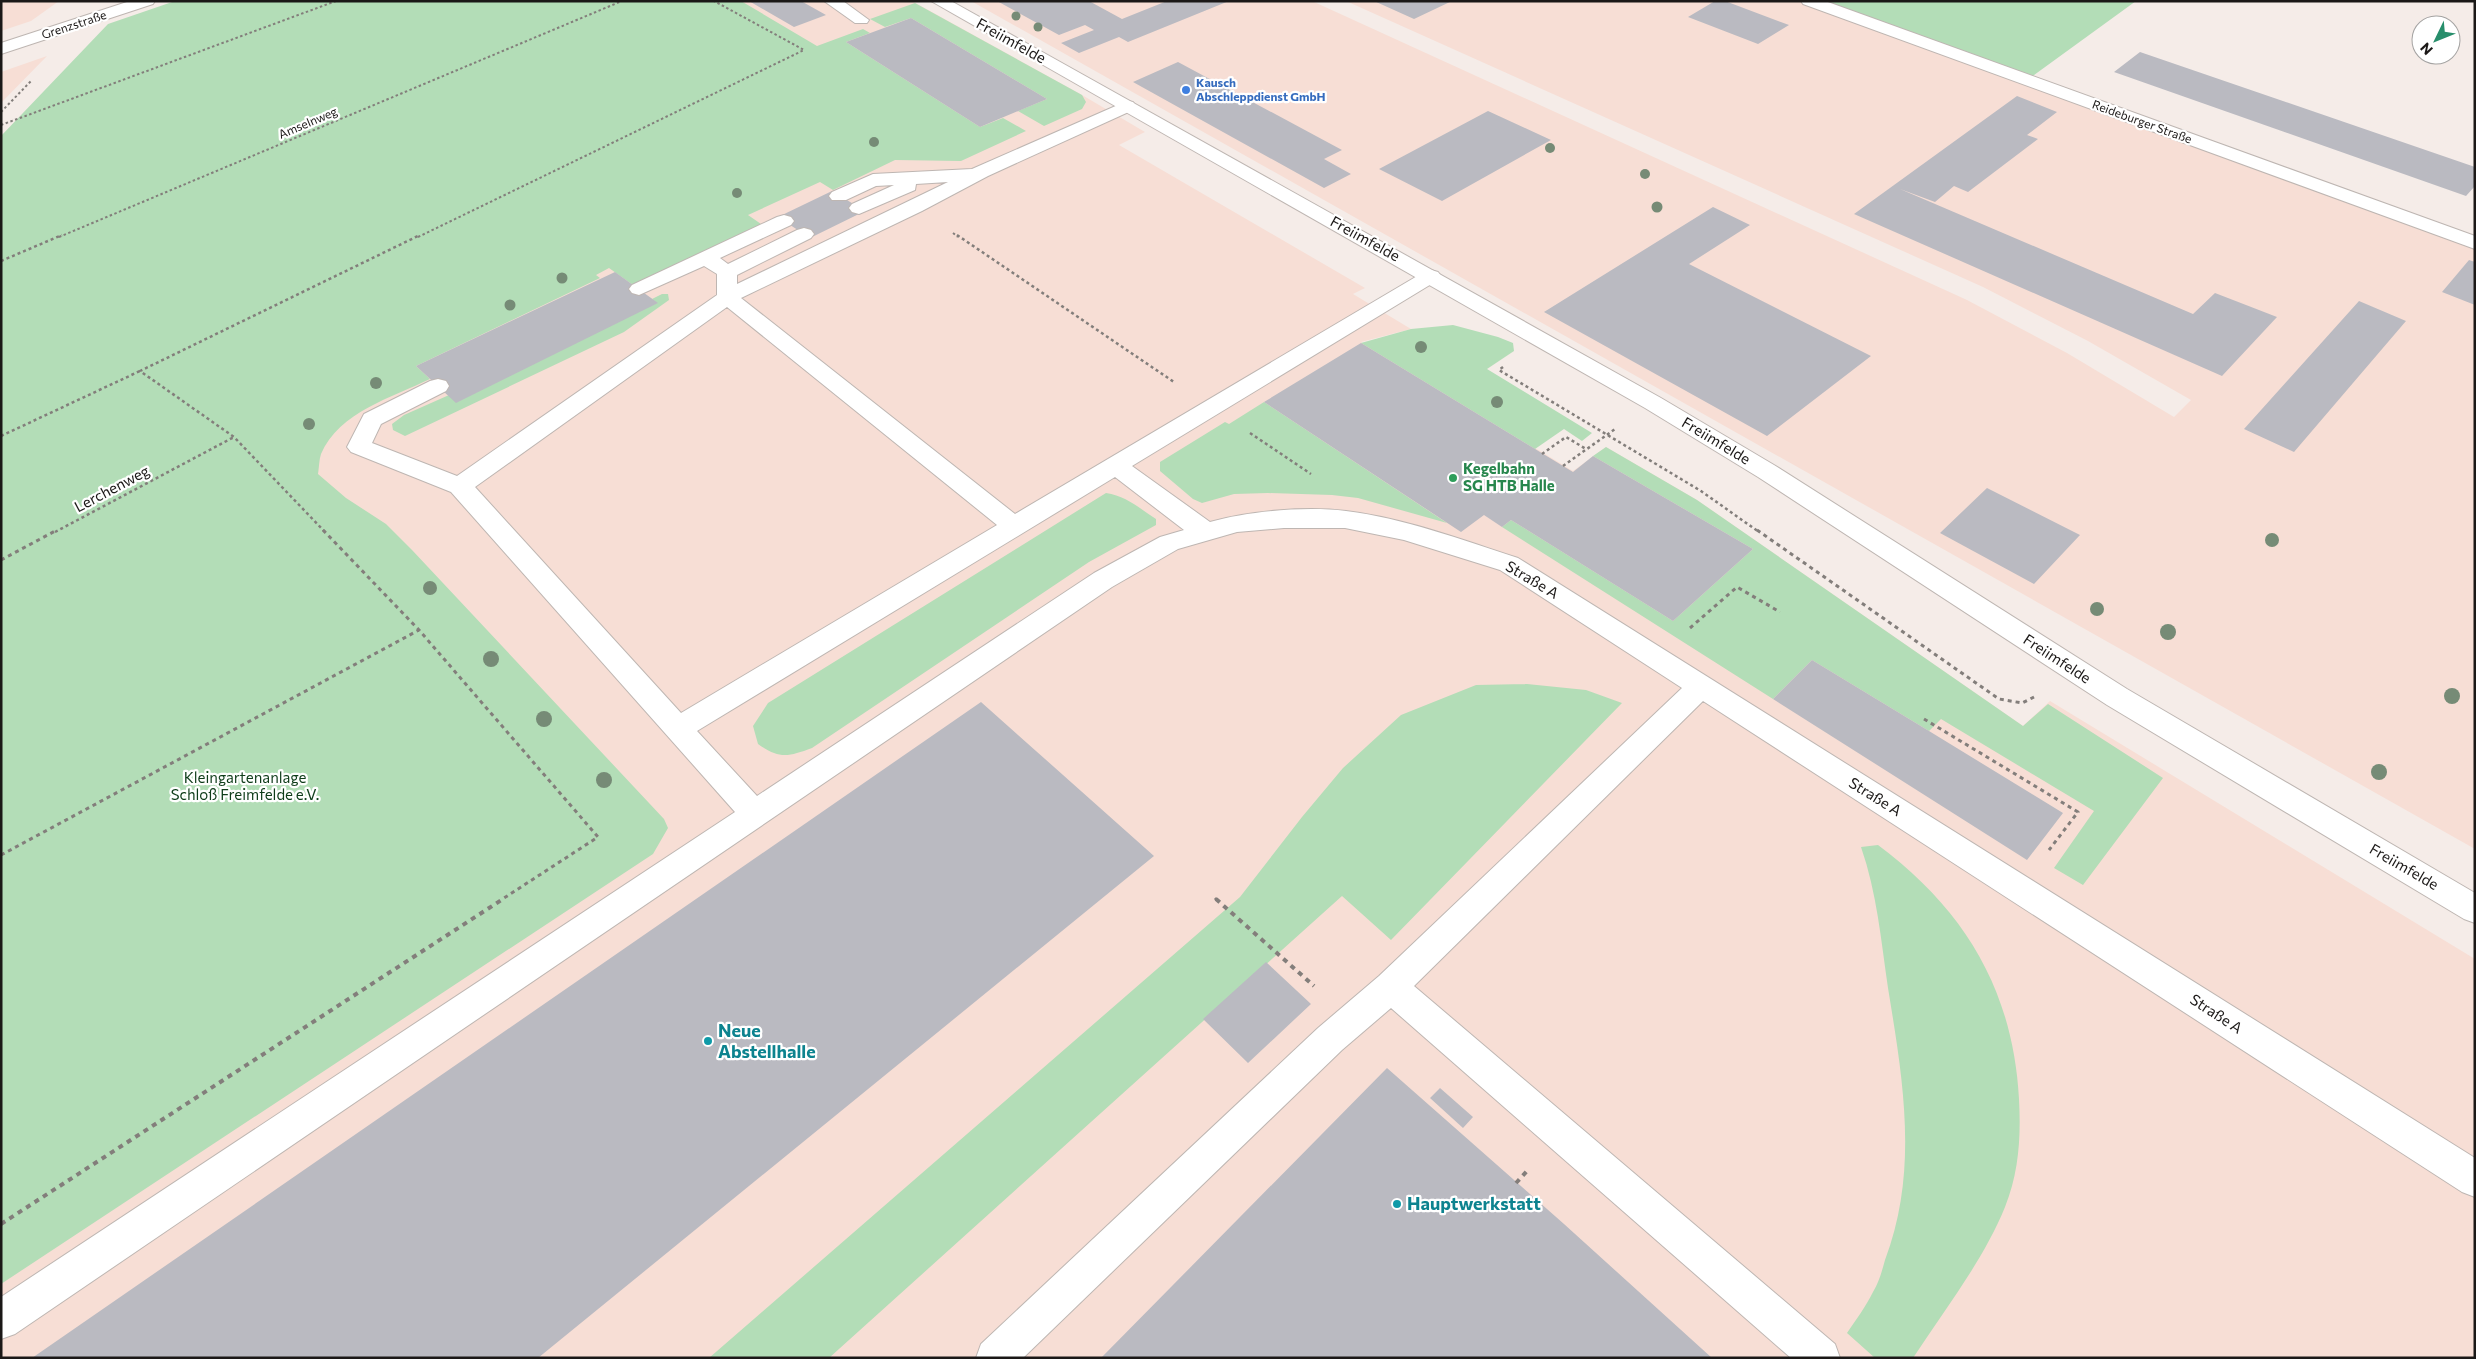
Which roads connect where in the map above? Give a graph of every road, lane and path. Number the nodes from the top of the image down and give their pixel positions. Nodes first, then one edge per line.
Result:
1 (147, 1) edge
2 (336, 1) edge
3 (622, 1) edge
4 (714, 1) edge
5 (832, 1) edge
6 (939, 1) edge
7 (1809, 1) edge
8 (860, 20) dead end
9 (1, 49) edge
10 (1126, 106) junction
11 (1, 125) edge
12 (981, 172) junction
13 (931, 178) junction
14 (839, 196) dead end
15 (915, 207) junction
16 (859, 208) dead end
17 (784, 221) dead end
18 (804, 234) dead end
19 (2475, 243) edge
20 (706, 258) junction
21 (1, 261) edge
22 (727, 272) junction
23 (1431, 276) junction
24 (639, 289) dead end
25 (727, 297) junction
26 (1543, 340) junction
27 (140, 371) junction
28 (438, 386) dead end
29 (1212, 408) junction
30 (1, 436) edge
31 (234, 437) junction
32 (1586, 449) dead end
33 (1542, 454) dead end
34 (1116, 466) junction
35 (1312, 475) dead end
36 (460, 486) junction
37 (1014, 527) junction
38 (1208, 532) junction
39 (1, 560) edge
40 (1780, 612) dead end
41 (419, 630) junction
42 (1683, 634) dead end
43 (1700, 687) junction
44 (2040, 694) dead end
45 (1924, 719) dead end
46 (677, 729) junction
47 (755, 814) junction
48 (1, 855) edge
49 (2043, 857) dead end
50 (1214, 898) dead end
51 (2475, 909) edge
52 (1391, 987) junction
53 (1352, 1020) junction
54 (2475, 1179) edge
55 (1, 1224) edge
56 (1, 1320) edge
57 (995, 1358) edge
58 (1821, 1358) edge

1 - 9 street, Grenzstraße
2 - 11 path
3 - 21 path, Amselnweg
4 - 27 path
5 - 8 street
6 - 10 street, Freiimfelde
7 - 19 street, Reideburger Straße
10 - 12 street
10 - 23 street, Freiimfelde
12 - 13 street
12 - 15 street
13 - 14 street
13 - 16 street
15 - 25 street
15 - 29 path
17 - 20 street
18 - 22 street
20 - 22 street
20 - 24 street
22 - 25 street
23 - 26 street, Freiimfelde
23 - 29 street
25 - 36 street
25 - 37 street
26 - 44 path
26 - 51 street, Freiimfelde
27 - 30 path
27 - 31 path
28 - 36 street
29 - 34 street
29 - 35 path
31 - 39 path, Lerchenweg
31 - 41 path
32 - 33 path
34 - 37 street
34 - 38 street
36 - 46 street
37 - 46 street
38 - 43 street, Straße A
38 - 47 street, Straße A
40 - 42 path
41 - 48 path
41 - 55 path
43 - 52 street
43 - 54 street, Straße A
45 - 49 path
46 - 47 street
47 - 56 street, Straße A
50 - 53 path
52 - 53 street
52 - 58 street
53 - 57 street

